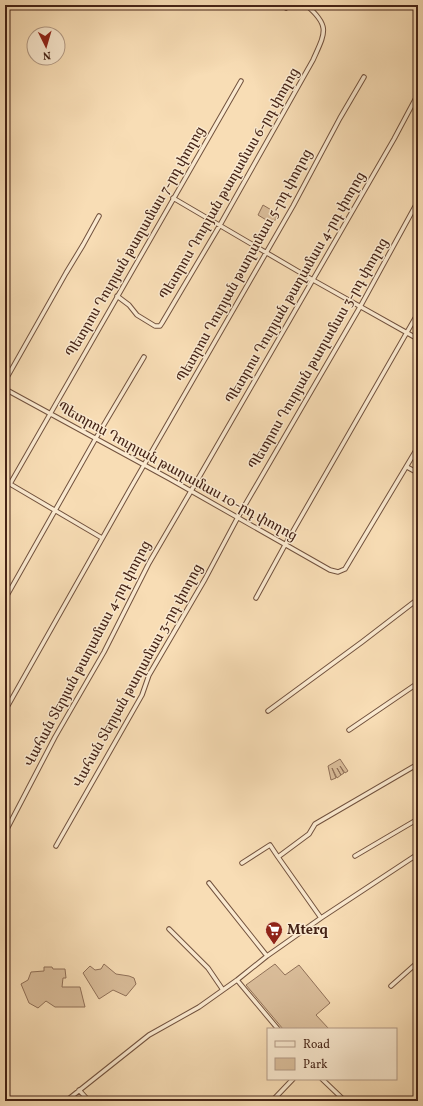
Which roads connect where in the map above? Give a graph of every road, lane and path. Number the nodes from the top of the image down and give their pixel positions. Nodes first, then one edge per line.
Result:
1 (306, 5) edge
2 (364, 77) dead end
3 (241, 81) dead end
4 (418, 94) edge
5 (173, 198) junction
6 (418, 201) edge
7 (99, 216) dead end
8 (220, 225) junction
9 (267, 252) junction
10 (313, 280) junction
11 (117, 296) junction
12 (360, 307) junction
13 (418, 313) edge
14 (407, 333) junction
15 (418, 339) edge
16 (144, 357) dead end
17 (5, 381) edge
18 (6, 389) edge
19 (5, 395) edge
20 (49, 413) junction
21 (96, 438) junction
22 (418, 447) edge
23 (144, 465) junction
24 (407, 467) junction
25 (418, 473) edge
26 (5, 481) edge
27 (10, 484) junction
28 (192, 491) junction
29 (55, 511) junction
30 (238, 517) junction
31 (102, 538) junction
32 (285, 545) junction
33 (256, 598) dead end
34 (5, 599) edge
35 (418, 599) edge
36 (418, 683) edge
37 (6, 709) dead end
38 (268, 711) dead end
39 (349, 730) dead end
40 (418, 764) edge
41 (418, 819) edge
42 (7, 829) dead end
43 (56, 846) dead end
44 (418, 854) edge
45 (355, 856) dead end
46 (278, 857) junction
47 (242, 863) dead end
48 (209, 883) dead end
49 (321, 918) junction
50 (169, 929) dead end
51 (267, 956) junction
52 (418, 962) edge
53 (237, 980) junction
54 (391, 986) dead end
55 (223, 990) junction
56 (277, 1028) edge
57 (292, 1080) edge
58 (323, 1080) edge
59 (79, 1090) junction
60 (66, 1101) edge
61 (89, 1101) edge
62 (272, 1101) edge
63 (345, 1101) edge

1 - 8 street, Պետրոս Դուրյան թաղամաս 6-րդ փողոց
2 - 9 street, Պետրոս Դուրյան թաղամաս 5-րդ փողոց
3 - 5 street, Պետրոս Դուրյան թաղամաս 7-րդ փողոց
4 - 10 street, Պետրոս Դուրյան թաղամաս 4-րդ փողոց
5 - 8 street
5 - 11 street, Պետրոս Դուրյան թաղամաս 7-րդ փողոց
6 - 12 street, Պետրոս Դուրյան թաղամաս 3-րդ փողոց
7 - 17 street
8 - 9 street
8 - 11 street, Պետրոս Դուրյան թաղամաս 6-րդ փողոց
9 - 10 street
9 - 23 street, Պետրոս Դուրյան թաղամաս 5-րդ փողոց
10 - 12 street
10 - 28 street, Պետրոս Դուրյան թաղամաս 4-րդ փողոց
11 - 20 street, Պետրոս Դուրյան թաղամաս 7-րդ փողոց
12 - 14 street
12 - 30 street, Պետրոս Դուրյան թաղամաս 3-րդ փողոց
13 - 14 street
14 - 15 street
14 - 32 street
16 - 21 street
18 - 19 street
18 - 20 street, Պետրոս Դուրյան թաղամաս 10-րդ փողոց
20 - 21 street, Պետրոս Դուրյան թաղամաս 10-րդ փողոց
20 - 27 street, Պետրոս Դուրյան թաղամաս 7-րդ փողոց
21 - 23 street, Պետրոս Դուրյան թաղամաս 10-րդ փողոց
21 - 29 street
22 - 24 street
23 - 28 street, Պետրոս Դուրյան թաղամաս 10-րդ փողոց
23 - 31 street, Պետրոս Դուրյան թաղամաս 5-րդ փողոց
24 - 25 street
24 - 32 street, Պետրոս Դուրյան թաղամաս 10-րդ փողոց
26 - 27 street
27 - 29 street
28 - 30 street, Պետրոս Դուրյան թաղամաս 10-րդ փողոց
28 - 42 street, Վահան Տերյան թաղամաս 4-րդ փողոց
29 - 31 street
29 - 34 street
30 - 32 street, Պետրոս Դուրյան թաղամաս 10-րդ փողոց
30 - 43 street, Վահան Տերյան թաղամաս 3-րդ փողոց
31 - 37 street, Պետրոս Դուրյան թաղամաս 5-րդ փողոց
32 - 33 street
35 - 38 street
36 - 39 street
40 - 46 street
41 - 45 street
44 - 49 street
46 - 47 street
46 - 49 street
48 - 51 street
49 - 51 street
50 - 55 street
51 - 53 street
52 - 54 street
53 - 55 street
53 - 56 street
55 - 59 street
57 - 62 street
58 - 63 street
59 - 60 street
59 - 61 street

